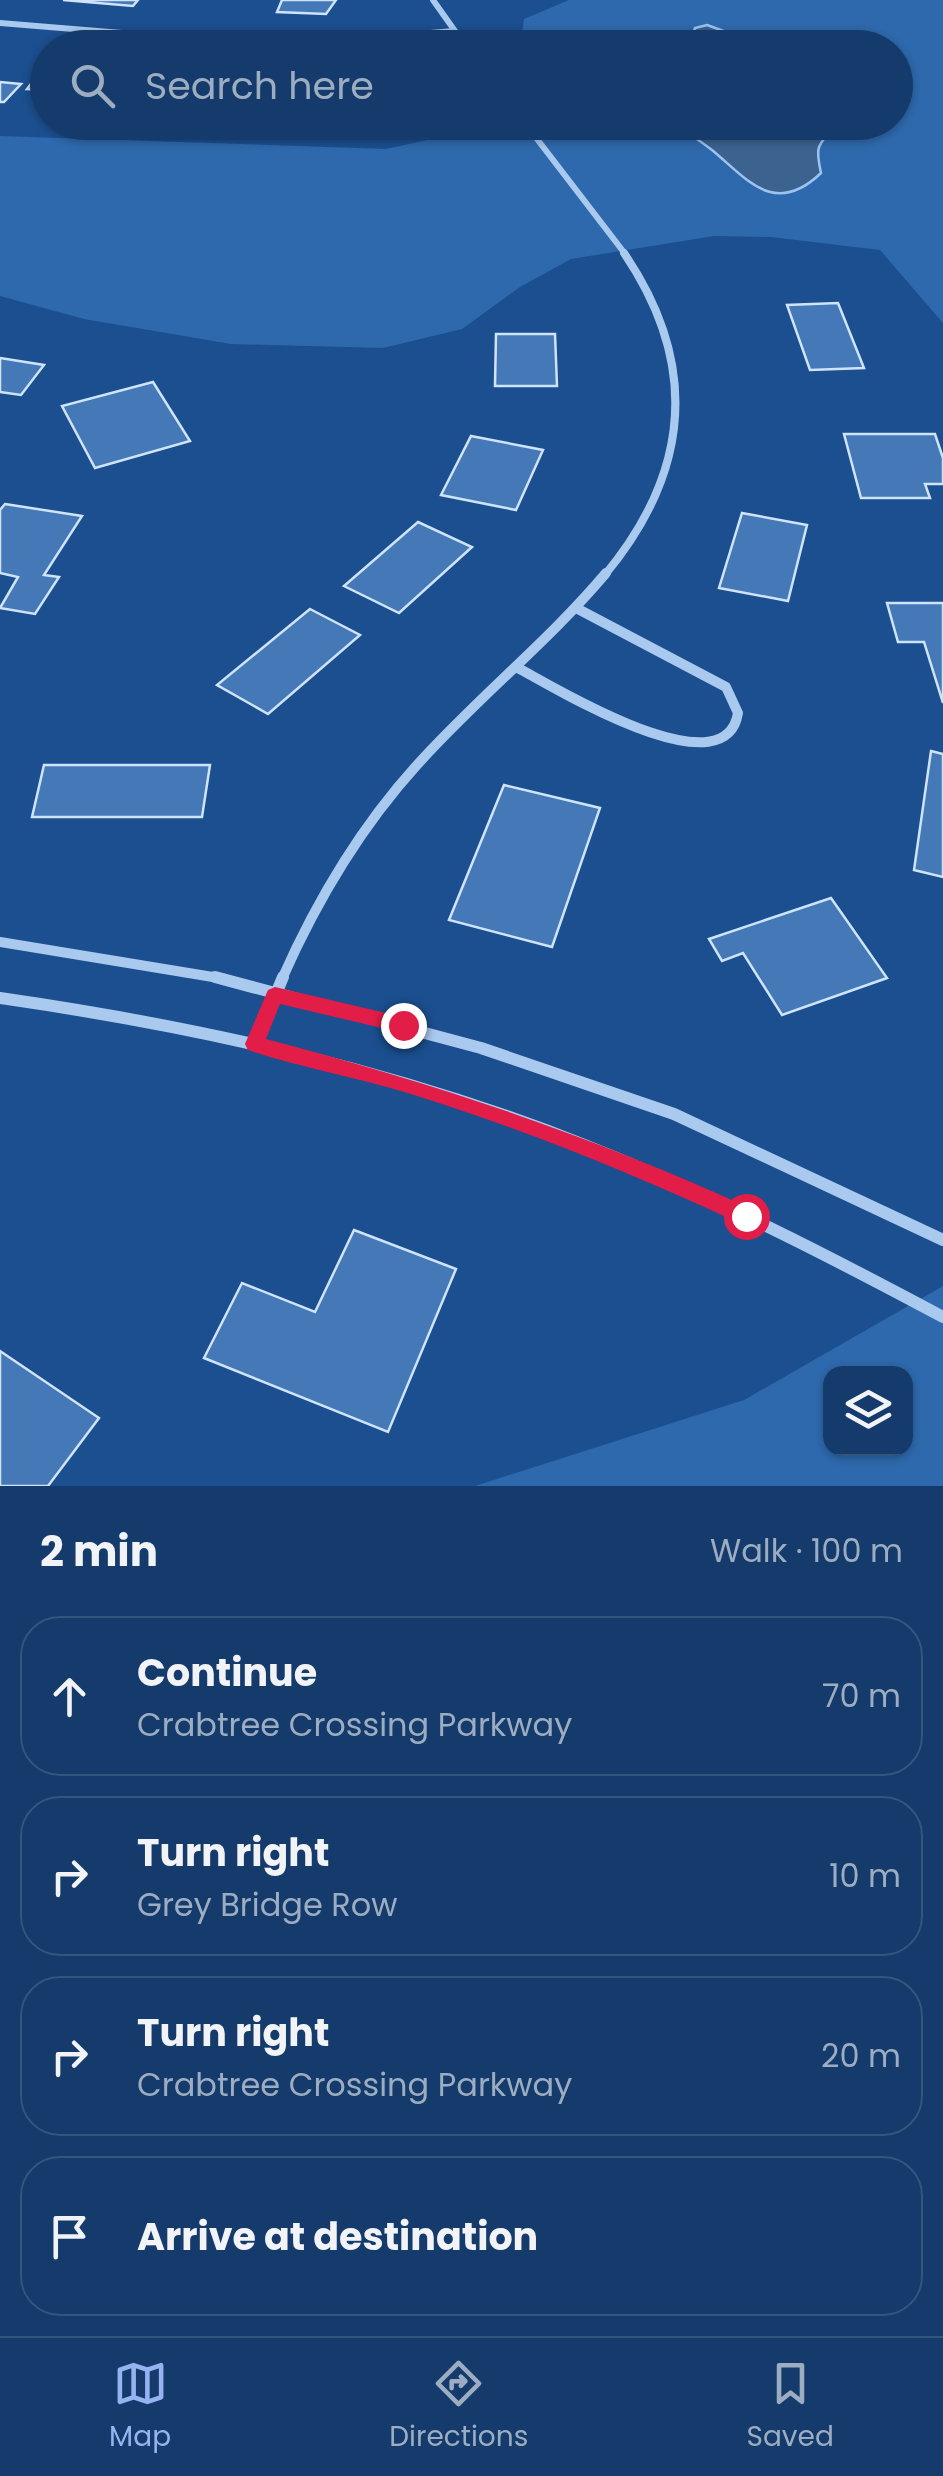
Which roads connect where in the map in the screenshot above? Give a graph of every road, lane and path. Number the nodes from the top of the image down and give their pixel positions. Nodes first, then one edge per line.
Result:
1 (433, 0) edge
2 (0, 22) edge
3 (93, 30) edge
4 (453, 30) edge
5 (537, 140) edge
6 (578, 609) junction
7 (518, 668) junction
8 (0, 942) edge
9 (275, 995) junction
10 (0, 998) edge
11 (254, 1044) junction
12 (943, 1240) edge
13 (943, 1317) edge

1 - 4 street
2 - 3 street
5 - 6 street
6 - 7 street
6 - 7 street
7 - 9 street
8 - 9 street
9 - 11 street
9 - 12 street
10 - 11 street
11 - 13 street

